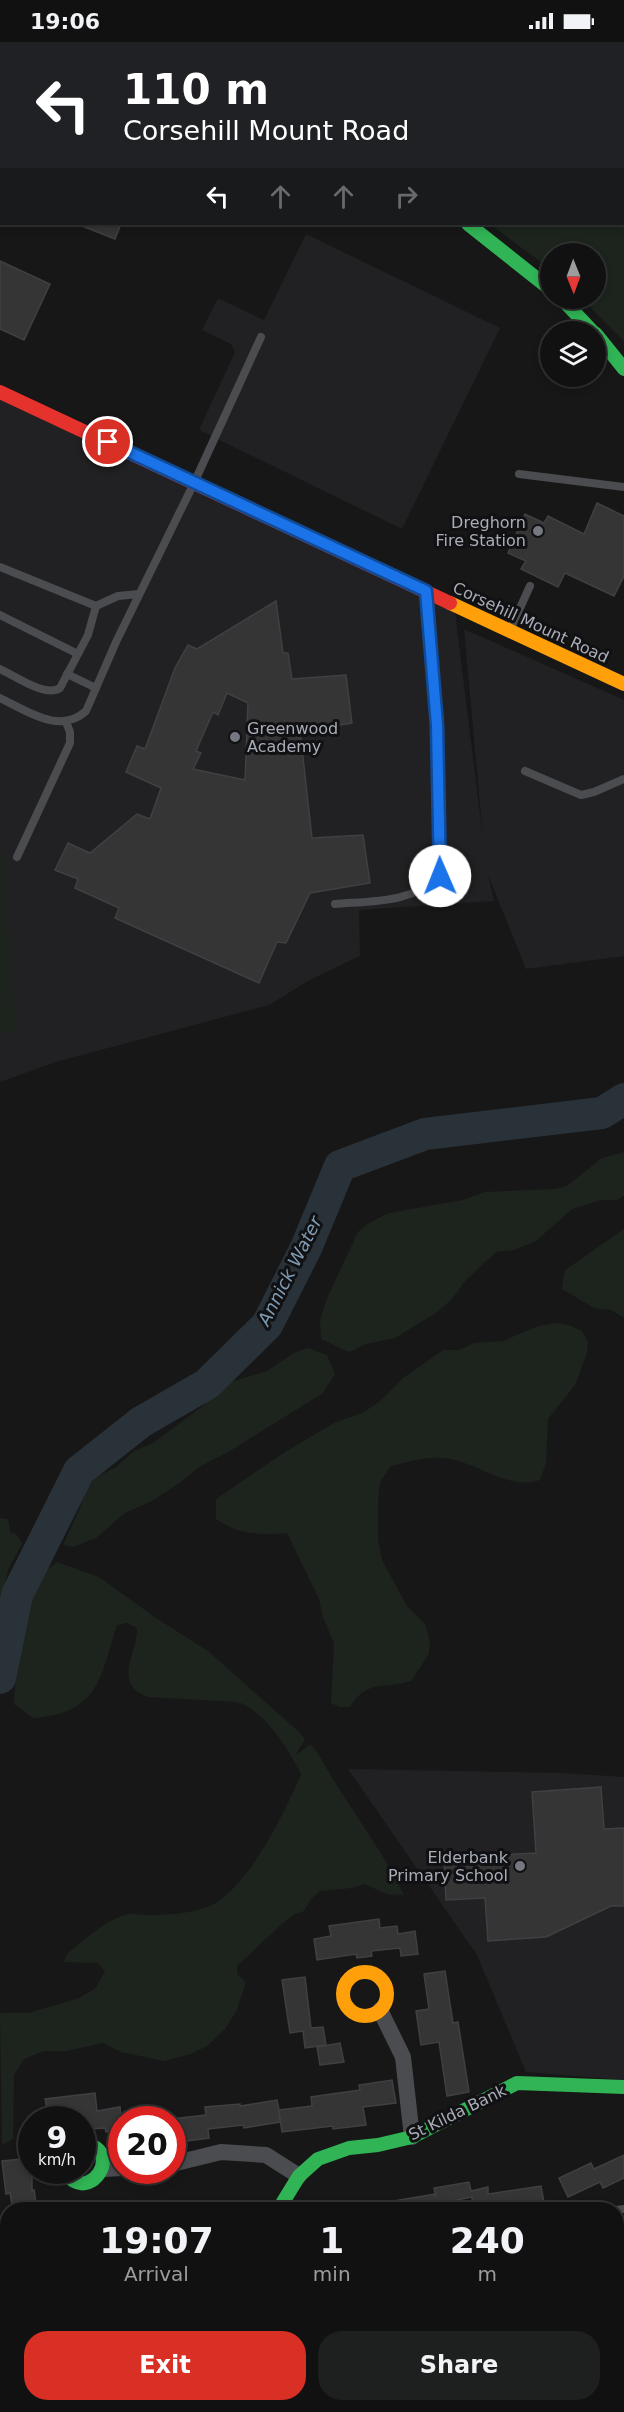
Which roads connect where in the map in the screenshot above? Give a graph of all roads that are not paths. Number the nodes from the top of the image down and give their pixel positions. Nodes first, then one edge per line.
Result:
1 (469, 225) edge
2 (540, 281) edge
3 (571, 309) edge
4 (583, 321) edge
5 (261, 336) dead end
6 (606, 347) edge
7 (624, 369) edge
8 (0, 392) edge
9 (519, 474) dead end
10 (194, 483) junction
11 (624, 487) edge
12 (0, 567) edge
13 (530, 586) dead end
14 (426, 591) junction
15 (139, 594) junction
16 (96, 606) junction
17 (0, 615) edge
18 (510, 631) junction
19 (78, 654) junction
20 (0, 669) edge
21 (67, 674) junction
22 (624, 684) edge
23 (96, 688) junction
24 (0, 698) edge
25 (66, 722) junction
26 (525, 771) dead end
27 (624, 779) edge
28 (17, 857) dead end
29 (335, 904) dead end
30 (381, 2010) dead end
31 (624, 2087) edge
32 (412, 2137) junction
33 (96, 2148) edge
34 (186, 2161) edge
35 (103, 2169) junction
36 (108, 2169) edge
37 (299, 2176) junction
38 (96, 2179) edge
39 (283, 2202) edge

1 - 2 main road
3 - 4 main road
5 - 10 lane
6 - 7 main road
8 - 10 main road, Corsehill Mount Road
9 - 11 lane
10 - 14 main road, Corsehill Mount Road
10 - 15 lane
12 - 16 lane
13 - 18 lane
14 - 18 main road, Corsehill Mount Road
14 - 29 lane
15 - 16 lane
15 - 23 lane
16 - 19 lane
17 - 19 lane
18 - 22 main road, Corsehill Mount Road
19 - 21 lane
20 - 21 lane
21 - 23 lane
23 - 25 lane
24 - 25 lane
25 - 28 lane
26 - 27 lane
30 - 32 street
31 - 32 main road, St Kilda Bank
32 - 37 main road, St Kilda Bank
33 - 35 main road
34 - 37 street
35 - 36 street
35 - 38 main road
37 - 39 main road, St Kilda Bank

